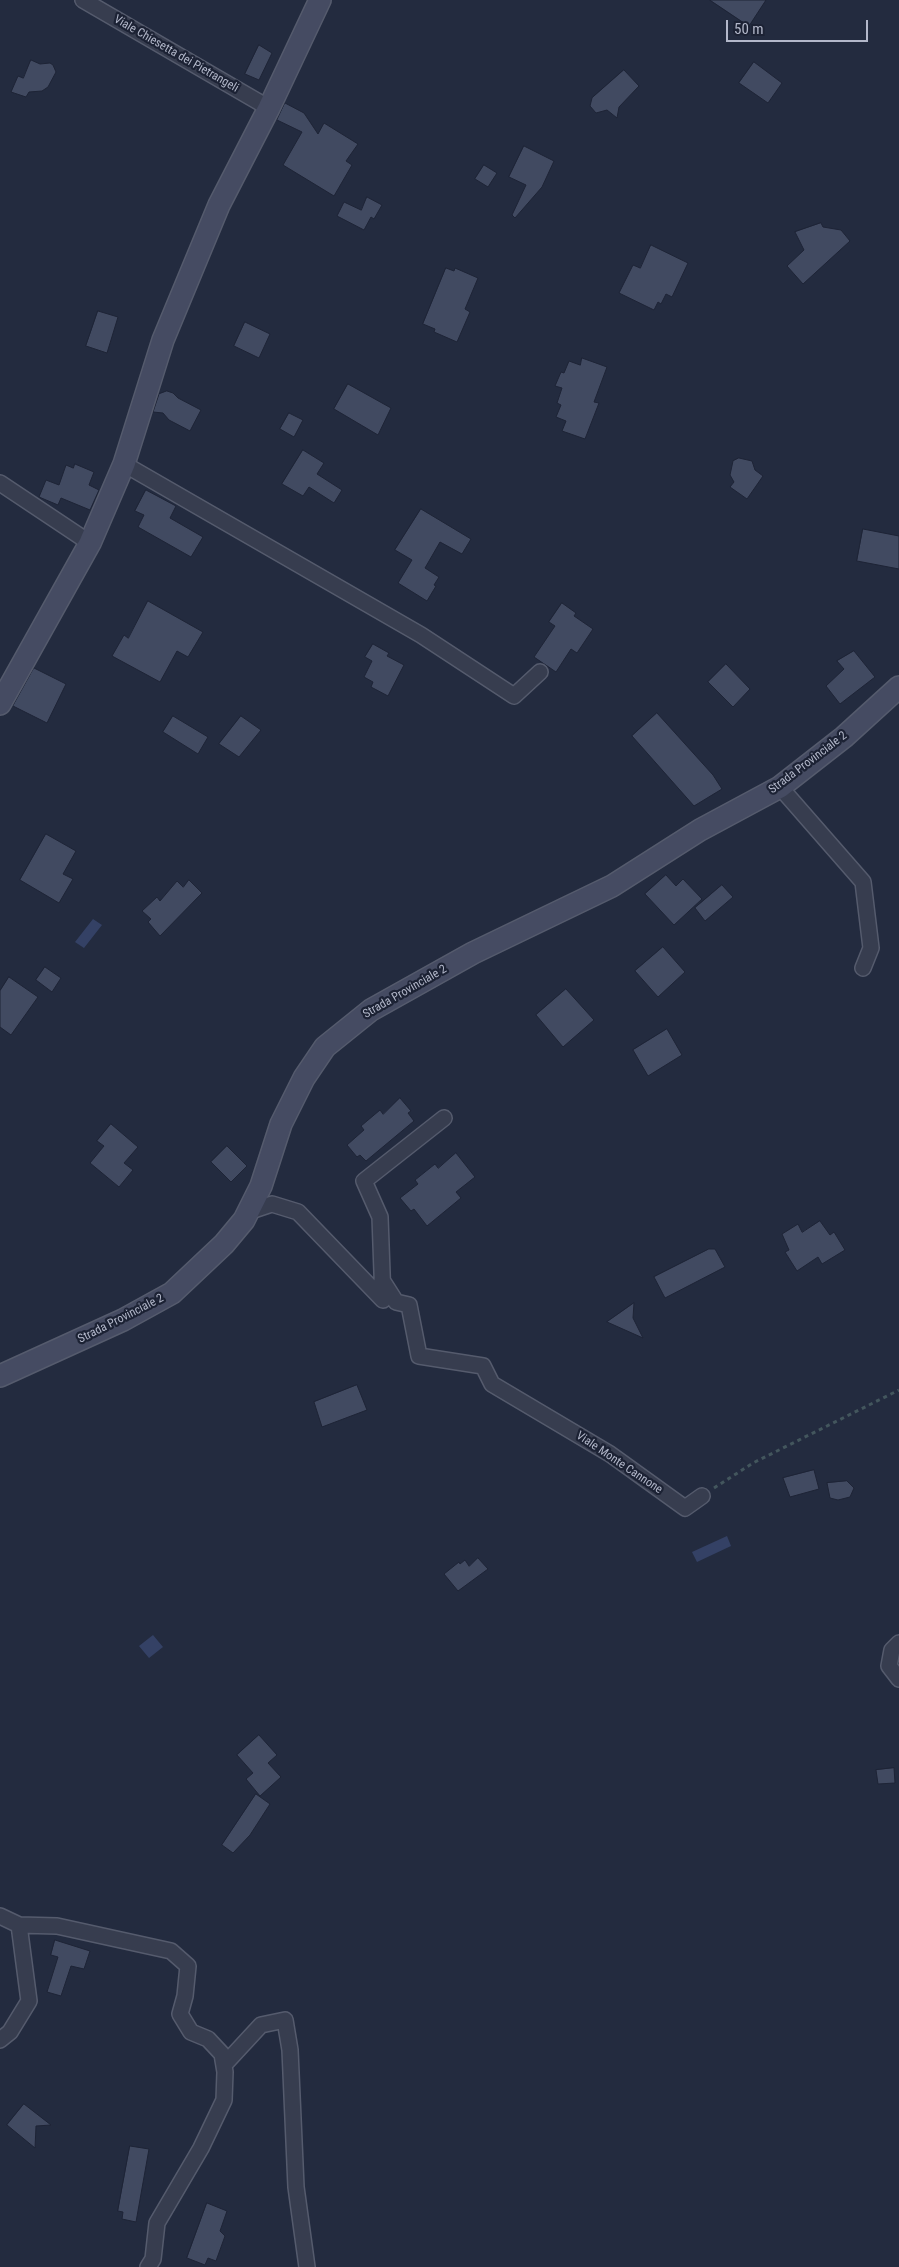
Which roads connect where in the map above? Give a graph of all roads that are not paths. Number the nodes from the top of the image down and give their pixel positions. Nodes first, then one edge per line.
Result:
1 (82, 0) edge
2 (320, 0) edge
3 (269, 108) junction
4 (124, 464) junction
5 (0, 483) edge
6 (90, 543) junction
7 (540, 672) dead end
8 (899, 687) edge
9 (0, 704) edge
10 (780, 787) junction
11 (863, 968) dead end
12 (444, 1118) dead end
13 (248, 1212) junction
14 (382, 1280) junction
15 (0, 1376) edge
16 (702, 1496) road end
17 (899, 1643) edge
18 (899, 1679) edge
19 (0, 1916) edge
20 (19, 1925) junction
21 (0, 2040) edge
22 (224, 2064) junction
23 (148, 2267) edge
24 (307, 2267) edge

1 - 3 street, Viale Chiesetta dei Pietrangeli
2 - 3 street
3 - 4 street
4 - 6 street
4 - 7 street
5 - 6 street
6 - 9 street
8 - 10 street, Strada Provinciale 2
10 - 11 street
10 - 13 street, Strada Provinciale 2
12 - 14 street
13 - 14 street
13 - 15 street, Strada Provinciale 2
14 - 16 street, Viale Monte Cannone
17 - 18 street
19 - 20 street
20 - 21 street
20 - 22 street
22 - 23 street
22 - 24 street

